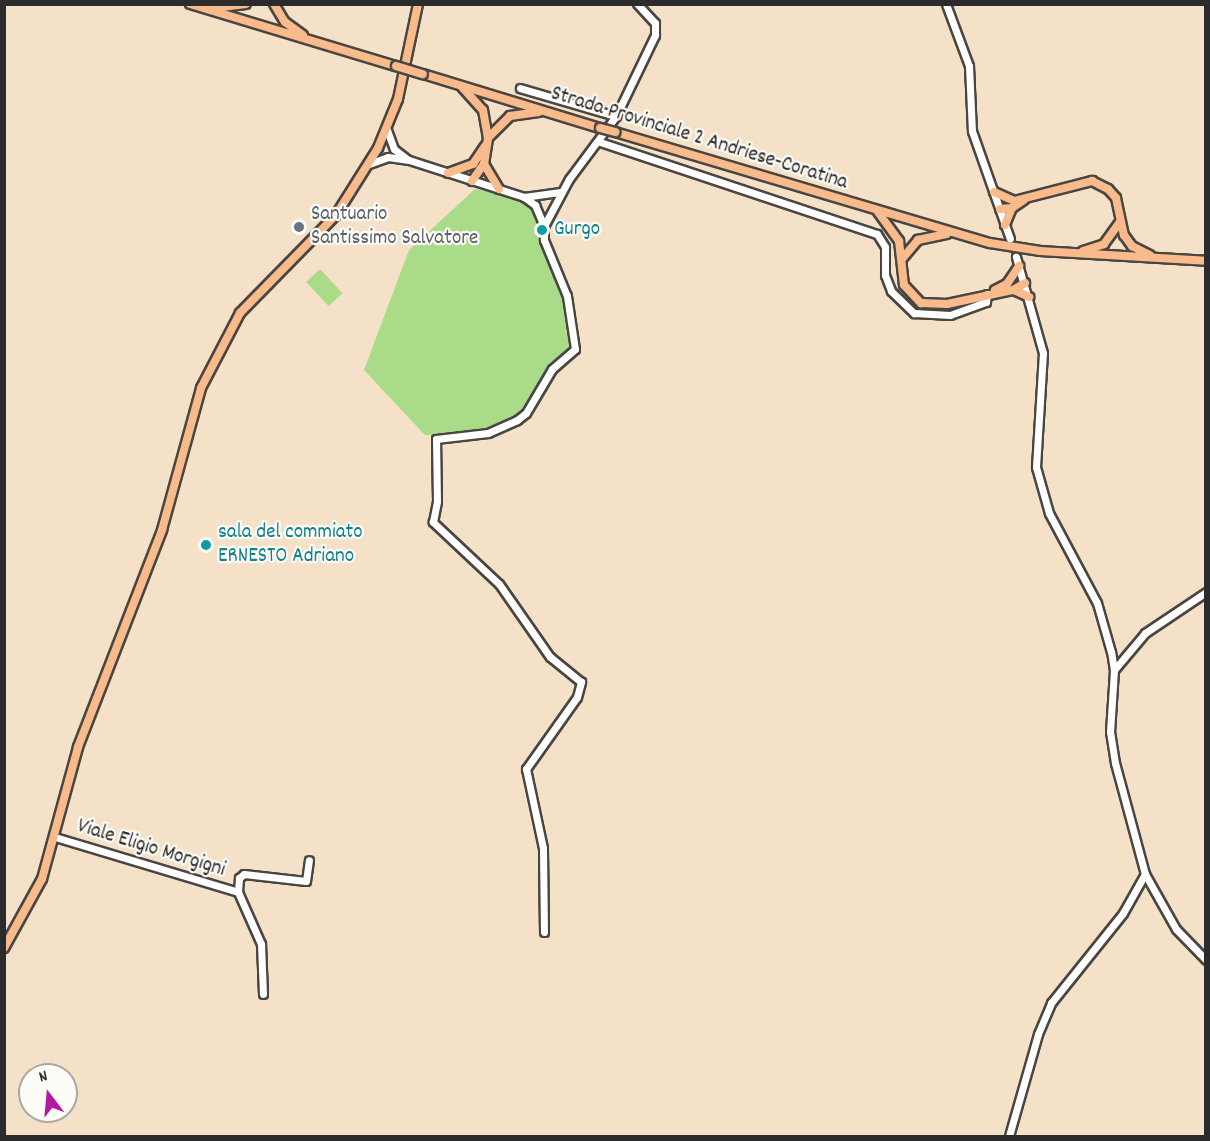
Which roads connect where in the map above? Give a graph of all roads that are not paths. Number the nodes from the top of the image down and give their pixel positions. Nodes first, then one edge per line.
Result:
1 (190, 4) edge
2 (246, 4) edge
3 (274, 4) edge
4 (418, 4) edge
5 (637, 4) edge
6 (946, 4) edge
7 (201, 8) junction
8 (313, 41) junction
9 (459, 85) junction
10 (520, 88) dead end
11 (545, 111) junction
12 (616, 116) junction
13 (387, 130) junction
14 (486, 142) junction
15 (600, 142) junction
16 (378, 148) junction
17 (394, 149) junction
18 (388, 158) junction
19 (409, 160) junction
20 (369, 164) junction
21 (473, 164) junction
22 (484, 164) junction
23 (448, 173) junction
24 (472, 180) junction
25 (499, 189) junction
26 (561, 192) junction
27 (994, 192) junction
28 (524, 197) junction
29 (542, 197) junction
30 (1013, 204) junction
31 (535, 205) junction
32 (552, 209) junction
33 (1000, 209) junction
34 (878, 212) junction
35 (1120, 222) junction
36 (1005, 225) junction
37 (544, 226) junction
38 (952, 233) junction
39 (1010, 239) dead end
40 (1074, 253) junction
41 (1016, 256) dead end
42 (902, 259) junction
43 (1162, 259) junction
44 (1206, 261) edge
45 (1019, 266) junction
46 (1025, 283) junction
47 (1010, 287) junction
48 (987, 294) junction
49 (1029, 297) junction
50 (1206, 592) edge
51 (1114, 670) junction
52 (55, 837) junction
53 (309, 860) dead end
54 (1144, 874) junction
55 (237, 892) junction
56 (544, 932) dead end
57 (4, 948) edge
58 (1206, 960) edge
59 (263, 994) dead end
60 (1009, 1137) edge

1 - 7 main road, Strada Provinciale 2 Andriese-Coratina
2 - 7 main road
3 - 8 main road
4 - 13 main road
5 - 12 street
6 - 27 street
7 - 8 main road, Strada Provinciale 2 Andriese-Coratina
8 - 9 main road, Strada Provinciale 2 Andriese-Coratina, bridge
9 - 11 main road, Strada Provinciale 2 Andriese-Coratina
9 - 14 main road
10 - 12 street
11 - 14 main road
11 - 34 main road, Strada Provinciale 2 Andriese-Coratina, bridge
12 - 15 street
13 - 16 main road
13 - 17 street
14 - 21 main road
14 - 22 main road
15 - 26 street
15 - 48 street
16 - 17 street
16 - 18 street
16 - 20 main road
17 - 19 street
18 - 19 street
18 - 20 street
19 - 23 street
20 - 52 main road
21 - 23 main road
21 - 24 main road
22 - 24 main road
22 - 25 main road
23 - 24 street
24 - 25 street
25 - 28 street
26 - 29 street
26 - 32 street
27 - 30 main road
27 - 33 street
28 - 29 street
28 - 31 street
29 - 32 street
30 - 33 main road
30 - 35 main road
30 - 36 main road
31 - 32 street
31 - 37 street
32 - 37 street
33 - 36 street
34 - 38 main road, Strada Provinciale 2 Andriese-Coratina
34 - 42 main road
35 - 40 main road
35 - 43 main road
36 - 39 street
37 - 56 street
38 - 40 main road, Strada Provinciale 2 Andriese-Coratina
38 - 42 main road
40 - 43 main road, Strada Provinciale 2 Andriese-Coratina
41 - 45 street
42 - 48 main road
43 - 44 main road, Strada Provinciale 2 Andriese-Coratina
45 - 46 street
45 - 47 main road
46 - 47 main road
46 - 49 street
47 - 48 main road
47 - 49 main road
49 - 51 street
50 - 51 street
51 - 54 street
52 - 55 street, Viale Eligio Morgigni
52 - 57 main road
53 - 55 street
54 - 58 street
54 - 60 street
55 - 59 street, Viale Eligio Morgigni

